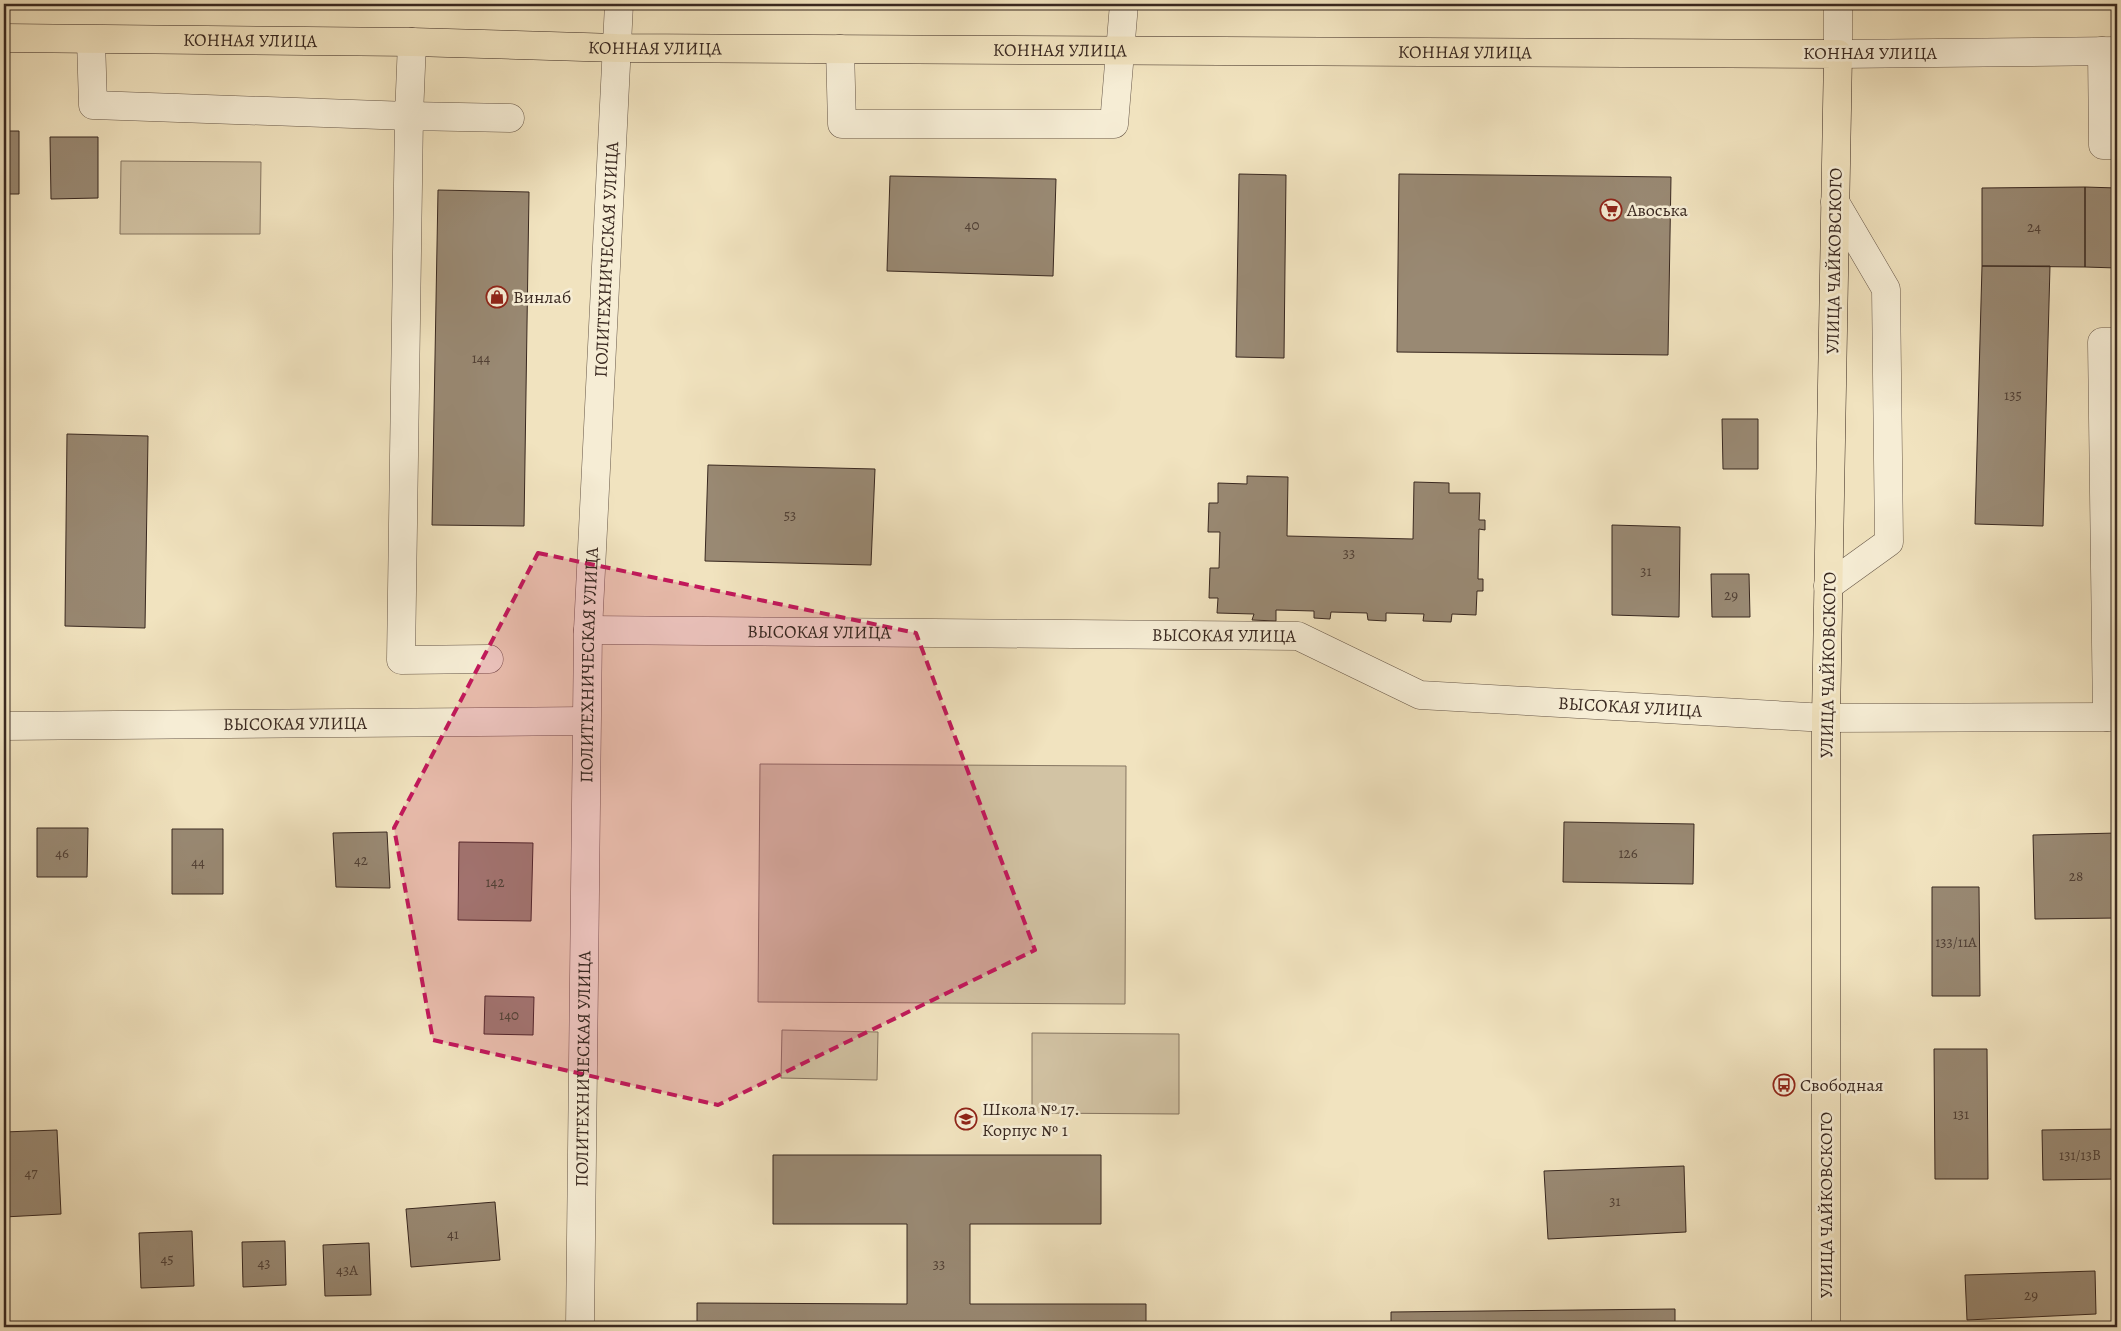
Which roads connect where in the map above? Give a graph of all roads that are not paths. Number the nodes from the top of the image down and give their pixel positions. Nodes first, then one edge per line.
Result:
1 (619, 4) edge
2 (1124, 4) edge
3 (1838, 4) edge
4 (4, 38) edge
5 (91, 40) junction
6 (412, 42) junction
7 (617, 48) junction
8 (840, 49) junction
9 (1120, 50) junction
10 (2110, 51) edge
11 (1838, 54) junction
12 (409, 116) junction
13 (510, 118) dead end
14 (2117, 145) edge
15 (1835, 202) junction
16 (2117, 342) edge
17 (1828, 586) junction
18 (588, 630) junction
19 (489, 659) dead end
20 (2112, 717) edge
21 (1826, 718) junction
22 (586, 721) junction
23 (4, 726) edge
24 (580, 1327) edge
25 (1826, 1327) edge

1 - 7 street, ПОЛИТЕХНИЧЕСКАЯ УЛИЦА
2 - 9 street
3 - 11 street, УЛИЦА ЧАЙКОВСКОГО
4 - 5 main road, КОННАЯ УЛИЦА
5 - 6 main road, КОННАЯ УЛИЦА
5 - 12 street
6 - 7 main road, КОННАЯ УЛИЦА
6 - 12 street
7 - 8 main road, КОННАЯ УЛИЦА
7 - 18 street, ПОЛИТЕХНИЧЕСКАЯ УЛИЦА
8 - 9 main road, КОННАЯ УЛИЦА
8 - 9 street
9 - 11 main road, КОННАЯ УЛИЦА
10 - 11 street, КОННАЯ УЛИЦА
10 - 14 street
11 - 15 main road, УЛИЦА ЧАЙКОВСКОГО
12 - 13 street
12 - 19 street
15 - 17 main road, УЛИЦА ЧАЙКОВСКОГО
15 - 17 street
16 - 20 street
17 - 21 main road, УЛИЦА ЧАЙКОВСКОГО
18 - 21 street, ВЫСОКАЯ УЛИЦА
18 - 22 street, ПОЛИТЕХНИЧЕСКАЯ УЛИЦА
20 - 21 street, ВЫСОКАЯ УЛИЦА
21 - 25 main road, УЛИЦА ЧАЙКОВСКОГО
22 - 23 street, ВЫСОКАЯ УЛИЦА
22 - 24 street, ПОЛИТЕХНИЧЕСКАЯ УЛИЦА

